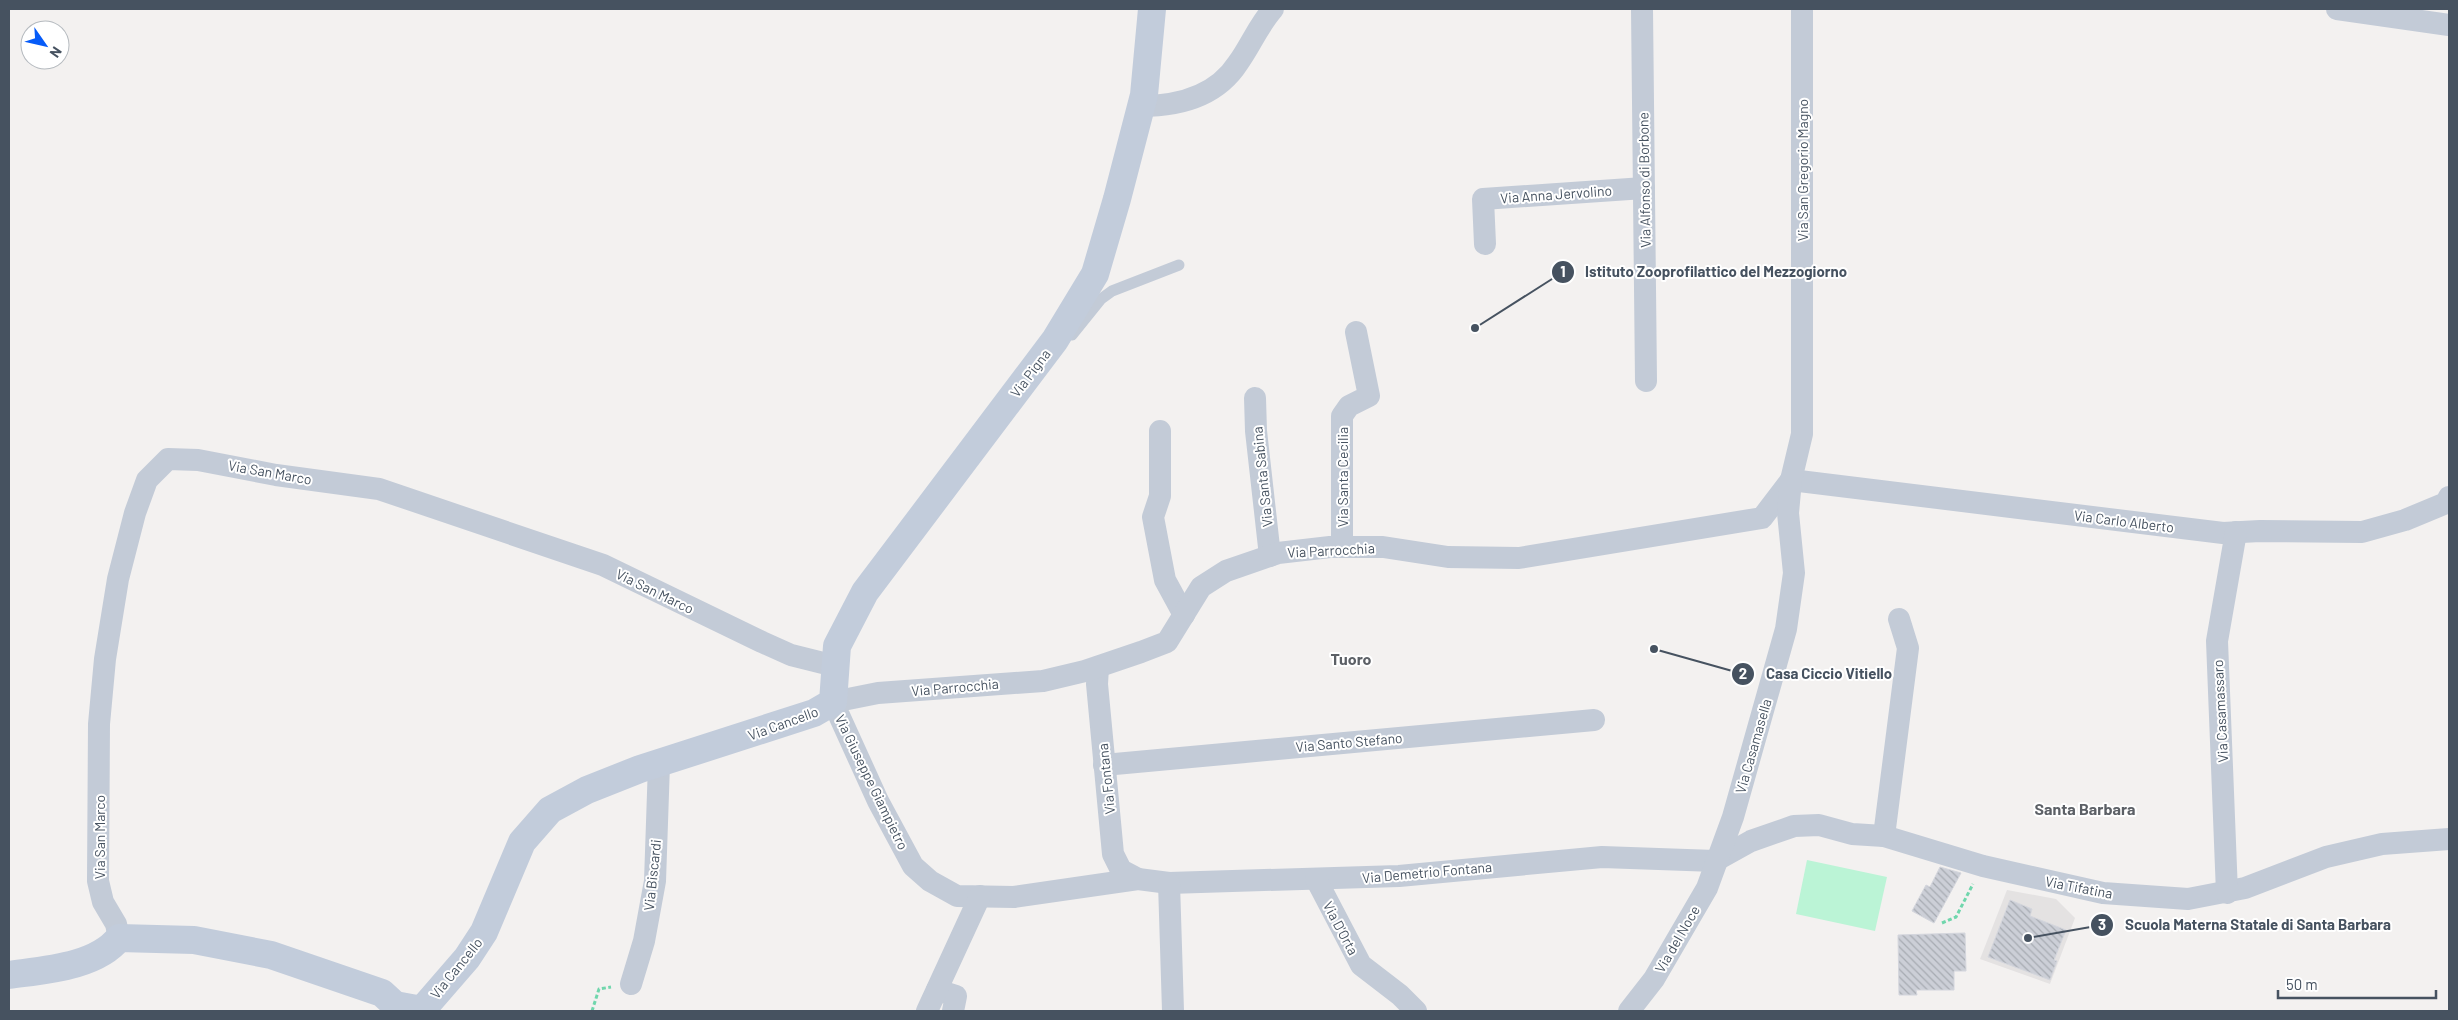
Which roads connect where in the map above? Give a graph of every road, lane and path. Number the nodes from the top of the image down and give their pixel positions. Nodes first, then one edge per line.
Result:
1 (1152, 9) edge
2 (1273, 9) edge
3 (1642, 9) edge
4 (1802, 9) edge
5 (2337, 9) edge
6 (2449, 25) edge
7 (1141, 106) junction
8 (1644, 188) junction
9 (1485, 244) dead end
10 (1179, 265) dead end
11 (1356, 332) dead end
12 (1646, 381) dead end
13 (1255, 398) dead end
14 (1160, 431) dead end
15 (981, 437) junction
16 (1791, 480) junction
17 (2449, 497) edge
18 (2236, 532) junction
19 (1342, 547) junction
20 (1270, 556) junction
21 (1184, 615) junction
22 (1899, 619) dead end
23 (835, 666) junction
24 (1098, 667) junction
25 (833, 702) junction
26 (1594, 720) dead end
27 (659, 764) junction
28 (1104, 765) junction
29 (1884, 836) junction
30 (2449, 839) edge
31 (1715, 861) junction
32 (1983, 866) junction
33 (1138, 880) junction
34 (1316, 880) junction
35 (1169, 883) junction
36 (2227, 892) junction
37 (980, 896) junction
38 (1942, 923) dead end
39 (119, 938) junction
40 (9, 975) edge
41 (631, 984) joint
42 (937, 990) junction
43 (592, 1011) edge
44 (927, 1011) edge
45 (953, 1011) edge
46 (1172, 1011) edge
47 (1416, 1011) edge
48 (1629, 1011) edge

1 - 7 street, Via Pigna
2 - 7 street
3 - 8 street, Via Alfonso di Borbone
4 - 16 street, Via San Gregorio Magno
5 - 6 street
7 - 15 street, Via Pigna
8 - 9 street, Via Anna Jervolino
8 - 12 street, Via Alfonso di Borbone
10 - 15 lane
11 - 19 street, Via Santa Cecilia
13 - 20 street, Via Santa Sabina
14 - 21 street
15 - 23 street, Via Pigna
16 - 18 street, Via Carlo Alberto
16 - 19 street, Via Parrocchia
16 - 31 street, Via Casamasella
17 - 18 street, Via Carlo Alberto
18 - 36 street, Via Casamassaro
19 - 20 street, Via Parrocchia
20 - 21 street, Via Parrocchia
21 - 24 street, Via Parrocchia
22 - 29 street
23 - 25 street, Via Pigna
23 - 39 street, Via San Marco
24 - 25 street, Via Parrocchia
24 - 28 street, Via Fontana
25 - 27 street, Via Cancello
25 - 37 street, Via Giuseppe Giampietro
26 - 28 street, Via Santo Stefano
27 - 39 street, Via Cancello
27 - 41 street, Via Biscardi
28 - 33 street, Via Fontana
29 - 31 street, Via Tifatina
29 - 32 street, Via Tifatina
30 - 36 street, Via Tifatina
31 - 34 street, Via Demetrio Fontana
31 - 48 street, Via del Noce
32 - 36 street, Via Tifatina
32 - 38 path
33 - 35 street, Via Demetrio Fontana
33 - 37 street, Via Giuseppe Giampietro
34 - 35 street, Via Demetrio Fontana
34 - 47 street, Via D'Orta
35 - 46 street
37 - 42 street
39 - 40 street
41 - 43 path
42 - 44 street
42 - 45 street

